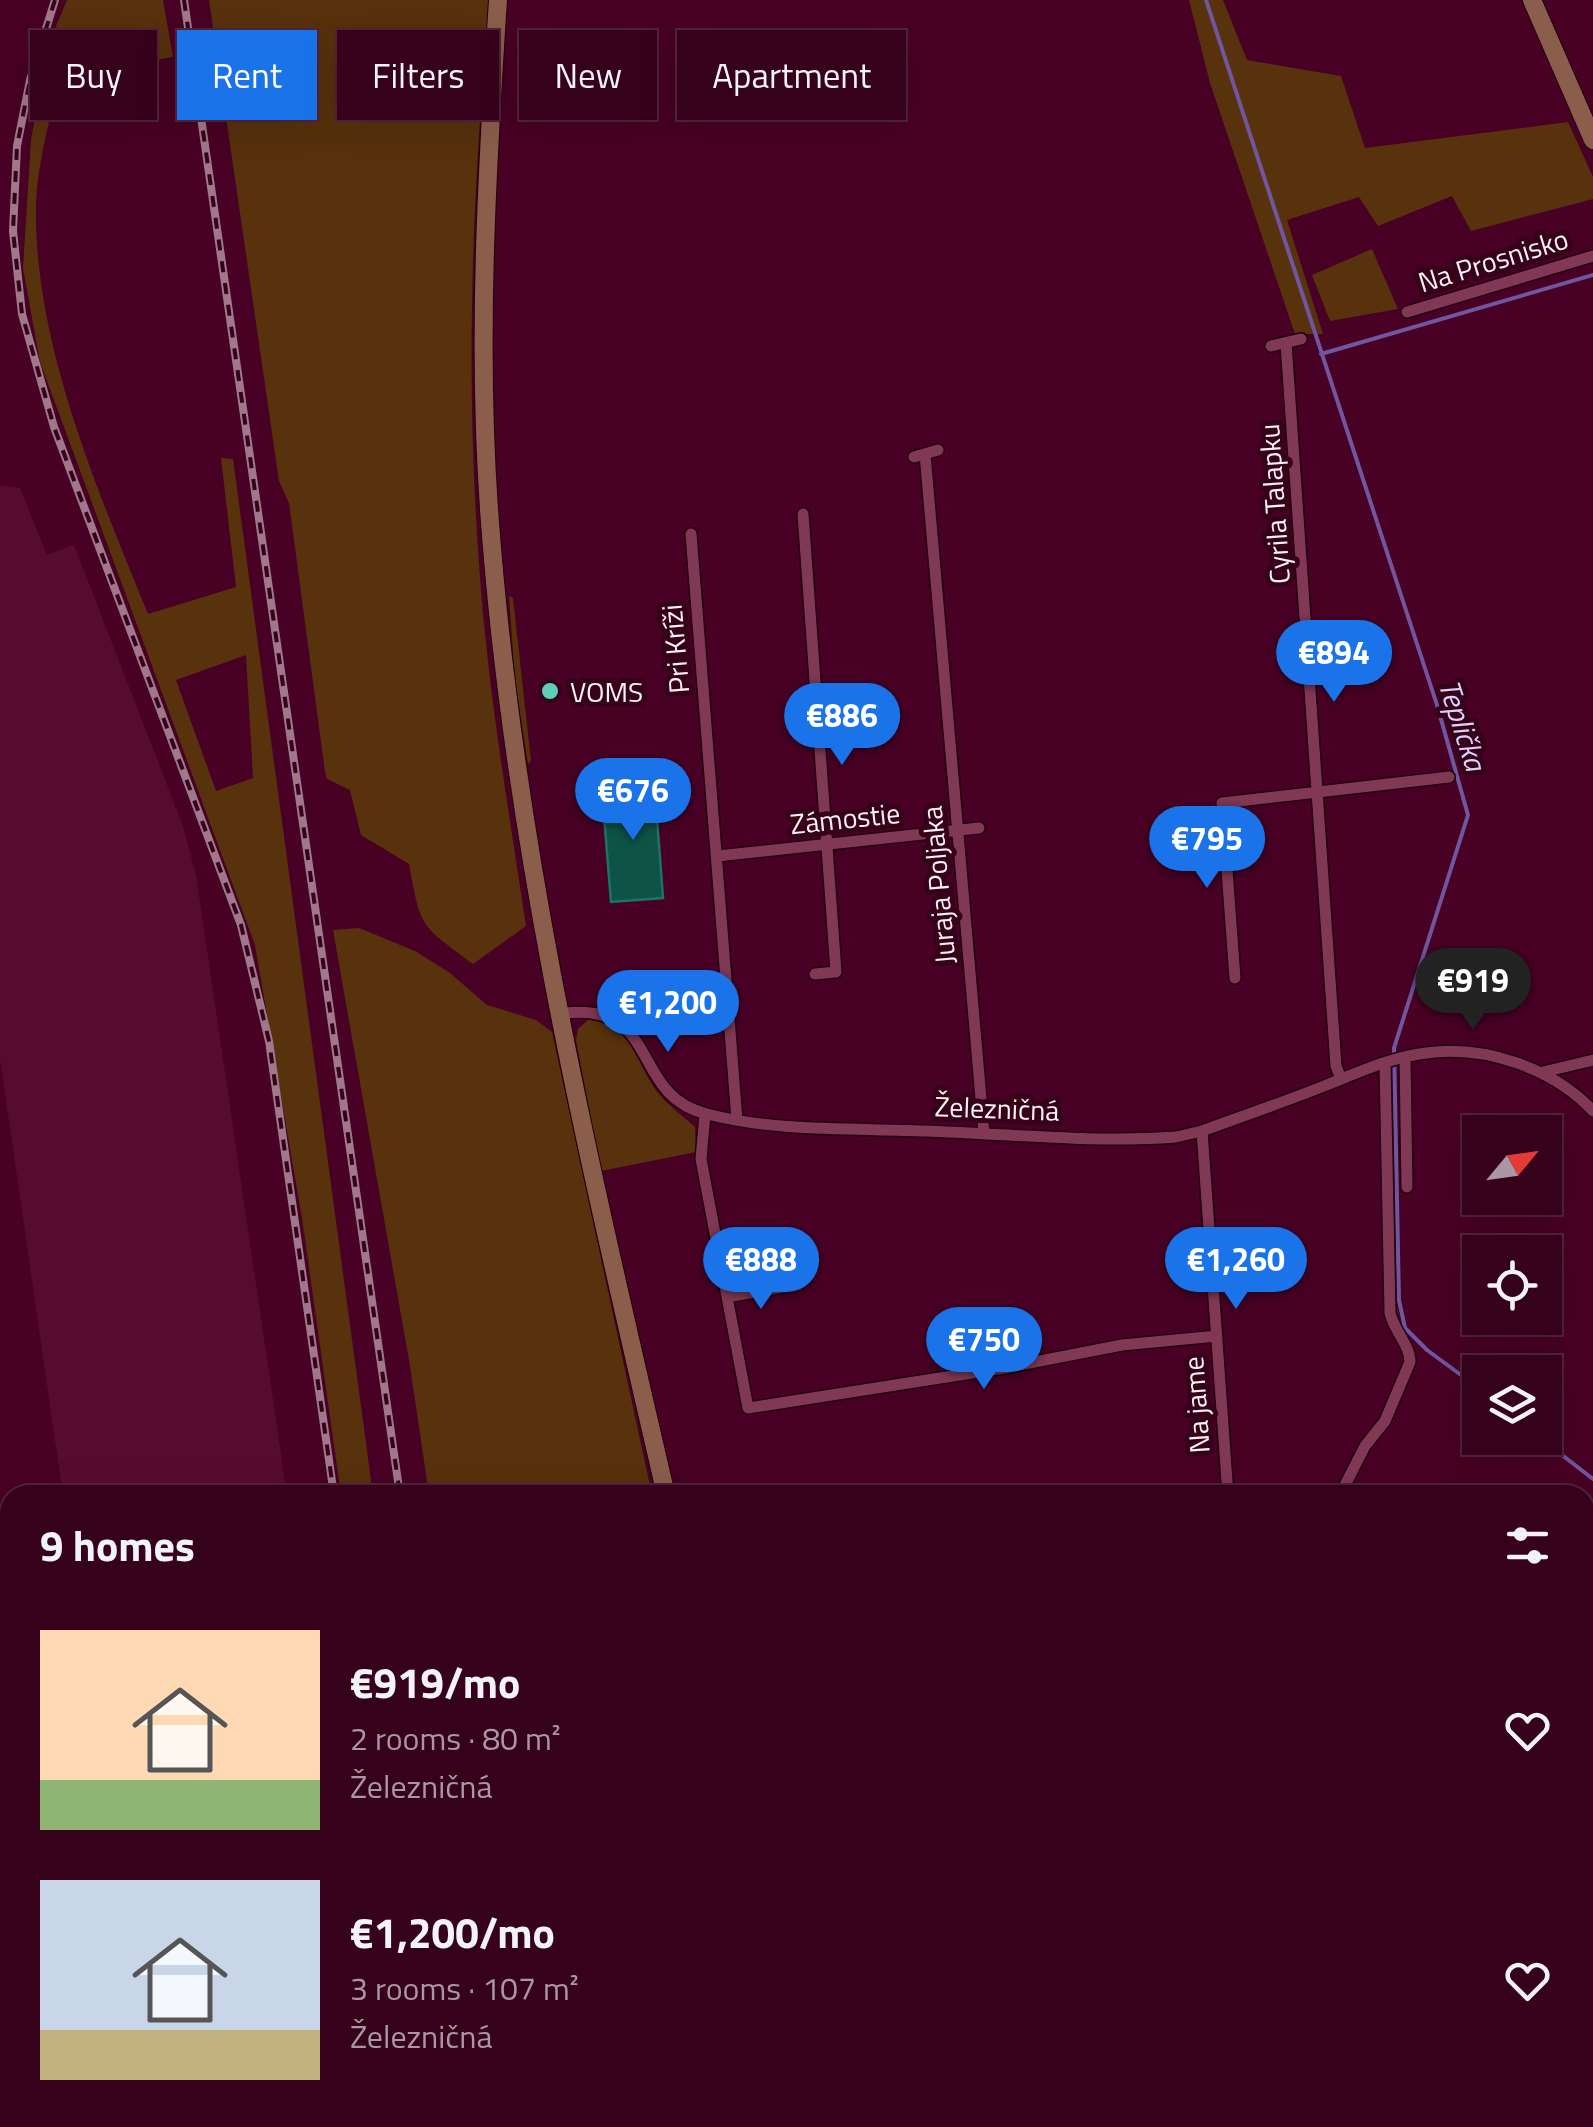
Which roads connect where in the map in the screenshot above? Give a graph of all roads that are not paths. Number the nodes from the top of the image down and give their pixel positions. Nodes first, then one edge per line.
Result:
1 (498, 0) edge
2 (1532, 0) edge
3 (1593, 140) edge
4 (1593, 256) edge
5 (1407, 312) dead end
6 (1300, 340) dead end
7 (1286, 343) junction
8 (1271, 346) dead end
9 (926, 454) dead end
10 (802, 514) dead end
11 (691, 534) dead end
12 (1450, 777) dead end
13 (1319, 792) junction
14 (978, 828) dead end
15 (959, 830) junction
16 (828, 845) junction
17 (717, 856) junction
18 (815, 974) dead end
19 (1235, 978) dead end
20 (556, 1014) junction
21 (1395, 1060) junction
22 (1593, 1060) edge
23 (1543, 1072) junction
24 (1342, 1080) junction
25 (1593, 1111) edge
26 (705, 1114) junction
27 (737, 1120) junction
28 (1202, 1131) junction
29 (984, 1133) junction
30 (1407, 1187) dead end
31 (788, 1286) dead end
32 (727, 1297) junction
33 (1217, 1336) junction
34 (664, 1485) edge
35 (1227, 1485) edge
36 (1345, 1485) edge

1 - 20 main road
2 - 3 main road
4 - 5 street, Na Prosnisko
6 - 7 street
7 - 8 street
7 - 13 street, Cyrila Talapku
9 - 15 street, Juraja Poljaka
10 - 16 street
11 - 17 street, Pri Kríži
12 - 13 street
13 - 19 street
13 - 24 street, Cyrila Talapku
14 - 15 street, Zámostie
15 - 16 street, Zámostie
15 - 29 street, Juraja Poljaka
16 - 17 street, Zámostie
16 - 18 street
17 - 27 street, Pri Kríži
20 - 26 street, Železničná
20 - 34 main road
21 - 23 street, Železničná
21 - 24 street, Železničná
21 - 30 street
21 - 36 street
22 - 23 street, Železničná
23 - 25 street
24 - 28 street, Železničná
26 - 27 street, Železničná
26 - 32 street
27 - 29 street, Železničná
28 - 29 street, Železničná
28 - 33 street, Na jame
31 - 32 street
32 - 33 street
33 - 35 street, Na jame

